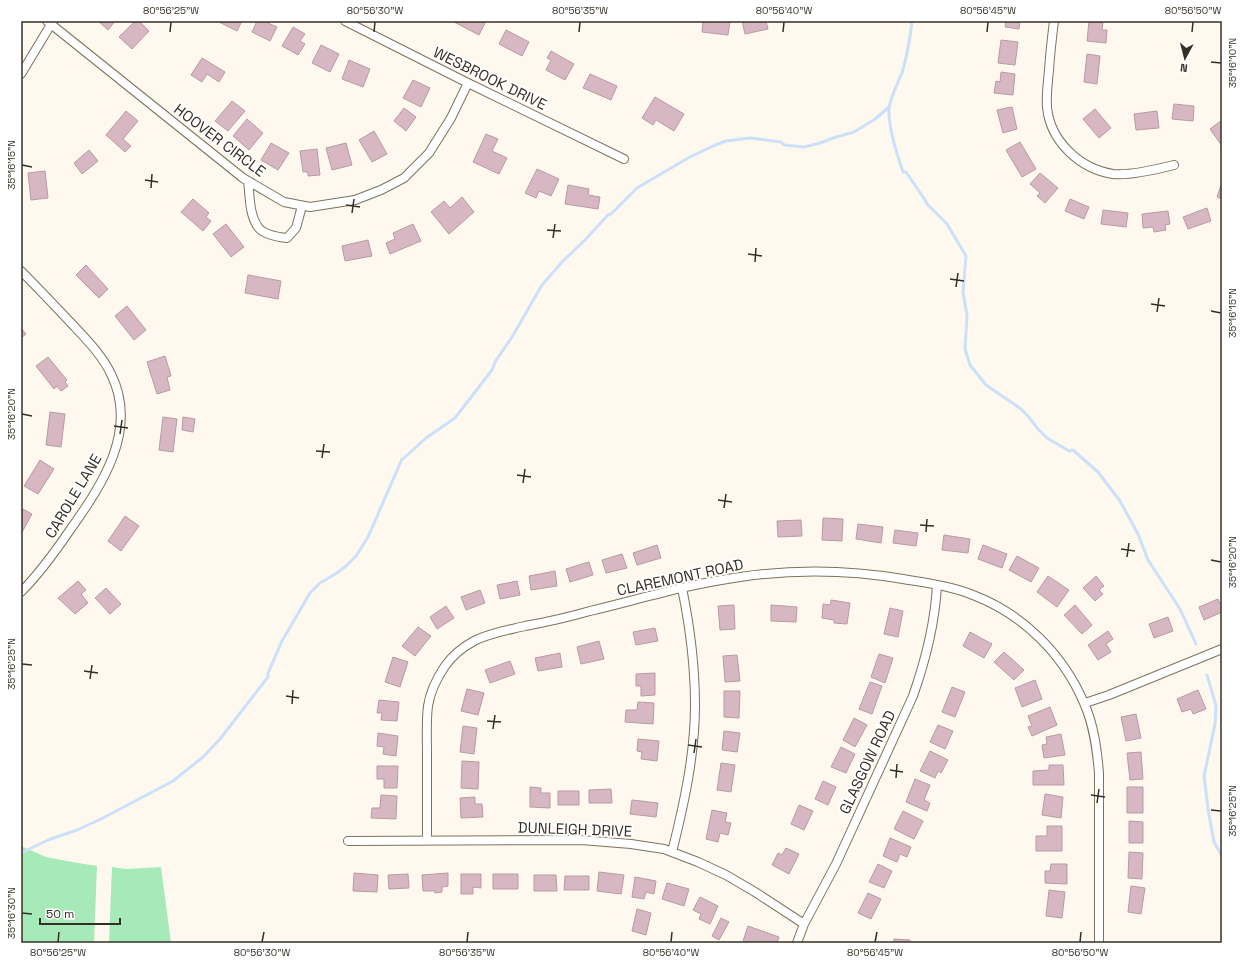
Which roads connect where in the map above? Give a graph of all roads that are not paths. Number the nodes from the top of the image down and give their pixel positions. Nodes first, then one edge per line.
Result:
1 (345, 21) edge
2 (1054, 21) edge
3 (51, 22) edge
4 (21, 74) edge
5 (468, 83) junction
6 (624, 159) dead end
7 (1174, 165) dead end
8 (248, 181) junction
9 (302, 206) junction
10 (21, 271) edge
11 (937, 585) junction
12 (682, 588) junction
13 (21, 592) edge
14 (1222, 649) edge
15 (1085, 703) junction
16 (427, 840) junction
17 (348, 841) dead end
18 (672, 852) junction
19 (804, 924) junction
20 (796, 943) edge
21 (1099, 943) edge

1 - 5 street, WESBROOK DRIVE
2 - 7 street
3 - 4 street
3 - 8 street, HOOVER CIRCLE
5 - 6 street, WESBROOK DRIVE
5 - 9 street, HOOVER CIRCLE
8 - 9 street, HOOVER CIRCLE
8 - 9 street
10 - 13 street, CAROLE LANE
11 - 12 street, CLAREMONT ROAD
11 - 15 street, CLAREMONT ROAD
11 - 19 street, GLASGOW ROAD
12 - 16 street, CLAREMONT ROAD
12 - 18 street
14 - 15 street
15 - 21 street, CLAREMONT ROAD
16 - 17 street, DUNLEIGH DRIVE
16 - 18 street, DUNLEIGH DRIVE
18 - 19 street, DUNLEIGH DRIVE
19 - 20 street, GLASGOW ROAD

